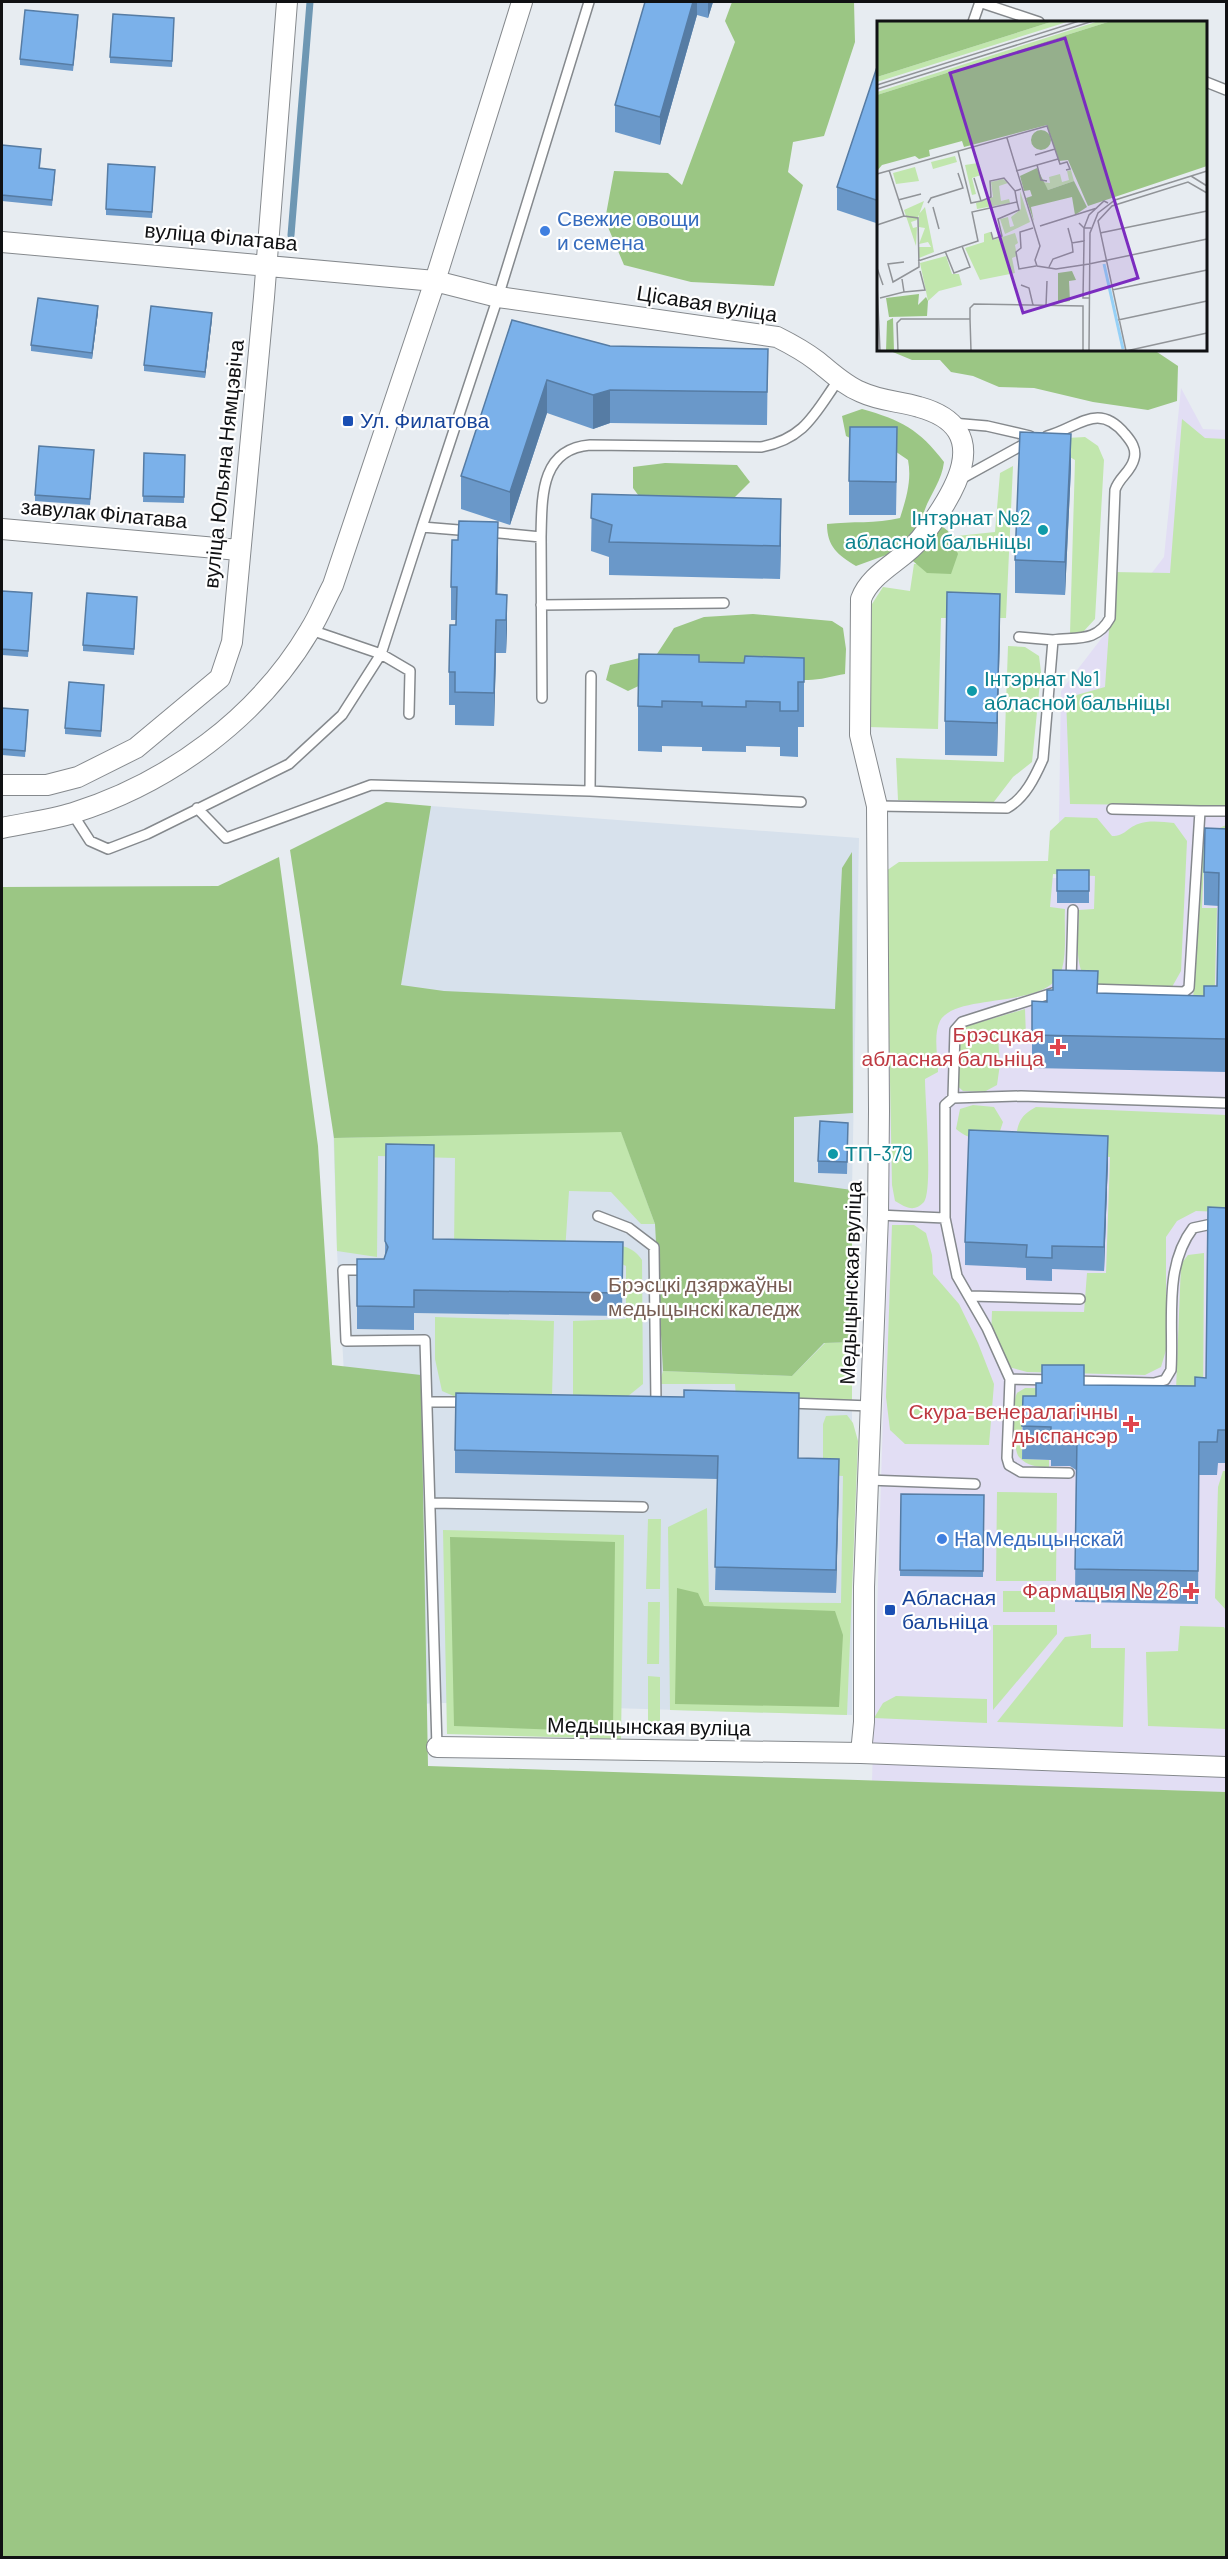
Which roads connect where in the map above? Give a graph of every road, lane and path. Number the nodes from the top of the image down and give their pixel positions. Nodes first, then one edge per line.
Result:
1 (287, 2) edge
2 (522, 2) edge
3 (589, 2) edge
4 (980, 2) edge
5 (974, 21) edge
6 (1036, 21) edge
7 (1207, 82) edge
8 (1227, 90) edge
9 (2, 242) edge
10 (266, 264) junction
11 (435, 281) junction
12 (498, 297) junction
13 (839, 379) junction
14 (948, 423) junction
15 (1036, 438) junction
16 (959, 480) junction
17 (422, 527) junction
18 (2, 529) edge
19 (541, 537) junction
20 (239, 550) junction
21 (861, 599) joint
22 (724, 603) dead end
23 (542, 605) junction
24 (310, 630) junction
25 (1018, 637) dead end
26 (1053, 640) junction
27 (381, 654) junction
28 (591, 676) dead end
29 (542, 698) dead end
30 (409, 714) dead end
31 (2, 785) edge
32 (590, 791) junction
33 (801, 802) dead end
34 (877, 806) junction
35 (197, 808) junction
36 (1112, 809) dead end
37 (1200, 811) junction
38 (1227, 811) edge
39 (72, 813) junction
40 (2, 828) edge
41 (1073, 910) dead end
42 (1071, 988) junction
43 (953, 1098) junction
44 (1227, 1103) edge
45 (878, 1215) junction
46 (598, 1216) dead end
47 (945, 1218) junction
48 (1227, 1221) edge
49 (381, 1270) edge
50 (970, 1296) junction
51 (1080, 1299) dead end
52 (1010, 1378) junction
53 (428, 1402) junction
54 (476, 1402) edge
55 (644, 1402) edge
56 (656, 1402) junction
57 (667, 1402) edge
58 (777, 1403) edge
59 (871, 1406) junction
60 (1069, 1473) dead end
61 (868, 1480) junction
62 (975, 1484) dead end
63 (432, 1503) junction
64 (643, 1507) dead end
65 (437, 1747) joint
66 (861, 1753) junction
67 (1227, 1767) edge

1 - 10 street, вуліца Юльяна Нямцэвіча
2 - 11 street
3 - 12 lane
4 - 5 lane
4 - 6 lane
7 - 8 lane
9 - 10 street, вуліца Філатава
10 - 11 street, вуліца Філатава
10 - 20 street, вуліца Юльяна Нямцэвіча
11 - 12 street, Цісавая вуліца
11 - 24 street
12 - 13 street, Цісавая вуліца
12 - 17 lane
13 - 14 street, Цісавая вуліца
13 - 19 lane
14 - 15 lane
14 - 16 street, Цісавая вуліца
15 - 16 lane
15 - 26 lane
16 - 21 street, Цісавая вуліца
17 - 19 lane
17 - 27 lane
18 - 20 street, завулак Філатава
19 - 23 lane
20 - 31 street, вуліца Юльяна Нямцэвіча
21 - 34 street, Медыцынская вуліца
22 - 23 lane
23 - 29 lane
24 - 27 lane
24 - 39 street
25 - 26 lane
26 - 34 lane
27 - 30 lane
27 - 35 lane
28 - 32 lane
32 - 33 lane
32 - 35 lane
34 - 45 street, Медыцынская вуліца
35 - 39 lane
36 - 37 lane
37 - 38 lane
37 - 42 lane
39 - 40 street
41 - 42 lane
42 - 43 lane
43 - 44 lane
43 - 47 lane
45 - 47 lane
45 - 59 street, Медыцынская вуліца
46 - 56 lane
47 - 50 lane
48 - 52 lane
49 - 53 lane
50 - 51 lane
50 - 52 lane
52 - 60 lane
53 - 54 lane
53 - 63 lane
55 - 56 lane
56 - 57 lane
58 - 59 lane
59 - 61 street, Медыцынская вуліца
61 - 62 lane
61 - 66 street, Медыцынская вуліца
63 - 64 lane
63 - 65 lane
65 - 66 street, Медыцынская вуліца
66 - 67 street, Медыцынская вуліца

